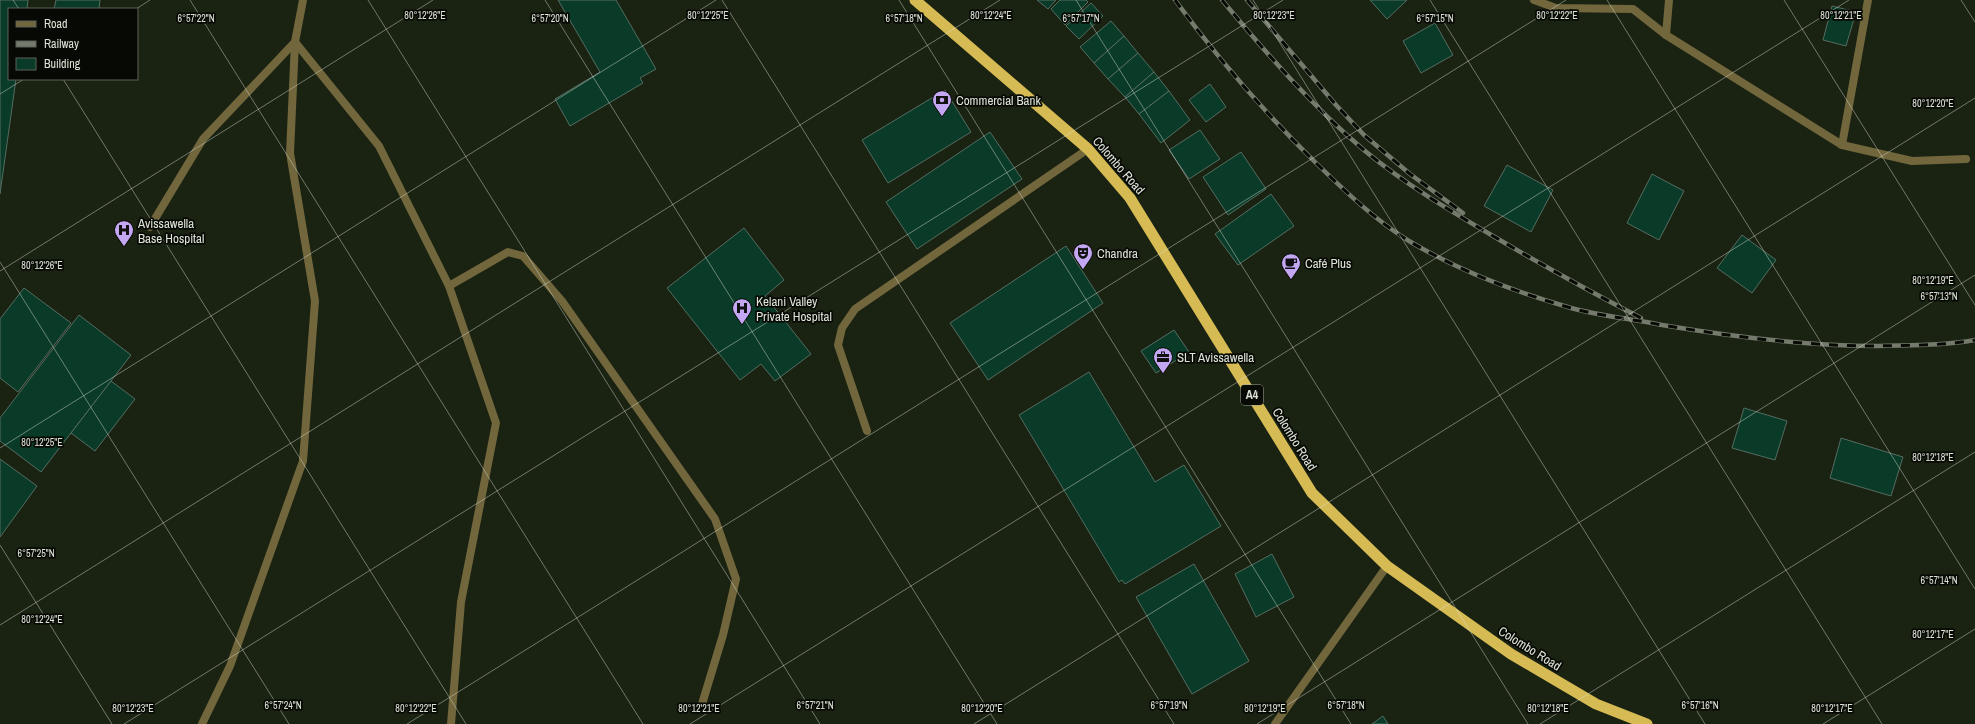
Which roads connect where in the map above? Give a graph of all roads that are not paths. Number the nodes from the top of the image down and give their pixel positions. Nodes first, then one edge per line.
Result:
1 (303, 0) edge
2 (915, 0) edge
3 (1534, 0) edge
4 (1669, 0) edge
5 (1868, 0) edge
6 (1666, 35) junction
7 (295, 42) junction
8 (1842, 145) junction
9 (1088, 149) junction
10 (1966, 159) dead end
11 (150, 227) dead end
12 (449, 286) junction
13 (867, 431) dead end
14 (1388, 566) junction
15 (702, 704) dead end
16 (202, 724) edge
17 (451, 724) edge
18 (1275, 724) edge
19 (1647, 724) edge

1 - 7 street
2 - 9 highway, Colombo Road / A4
3 - 6 street
4 - 6 street
5 - 8 street
6 - 8 street
7 - 11 street
7 - 12 street
7 - 16 street
8 - 10 street
9 - 13 street
9 - 14 highway, Colombo Road / A4
12 - 15 street
12 - 17 street
14 - 18 street
14 - 19 highway, Colombo Road / A4

